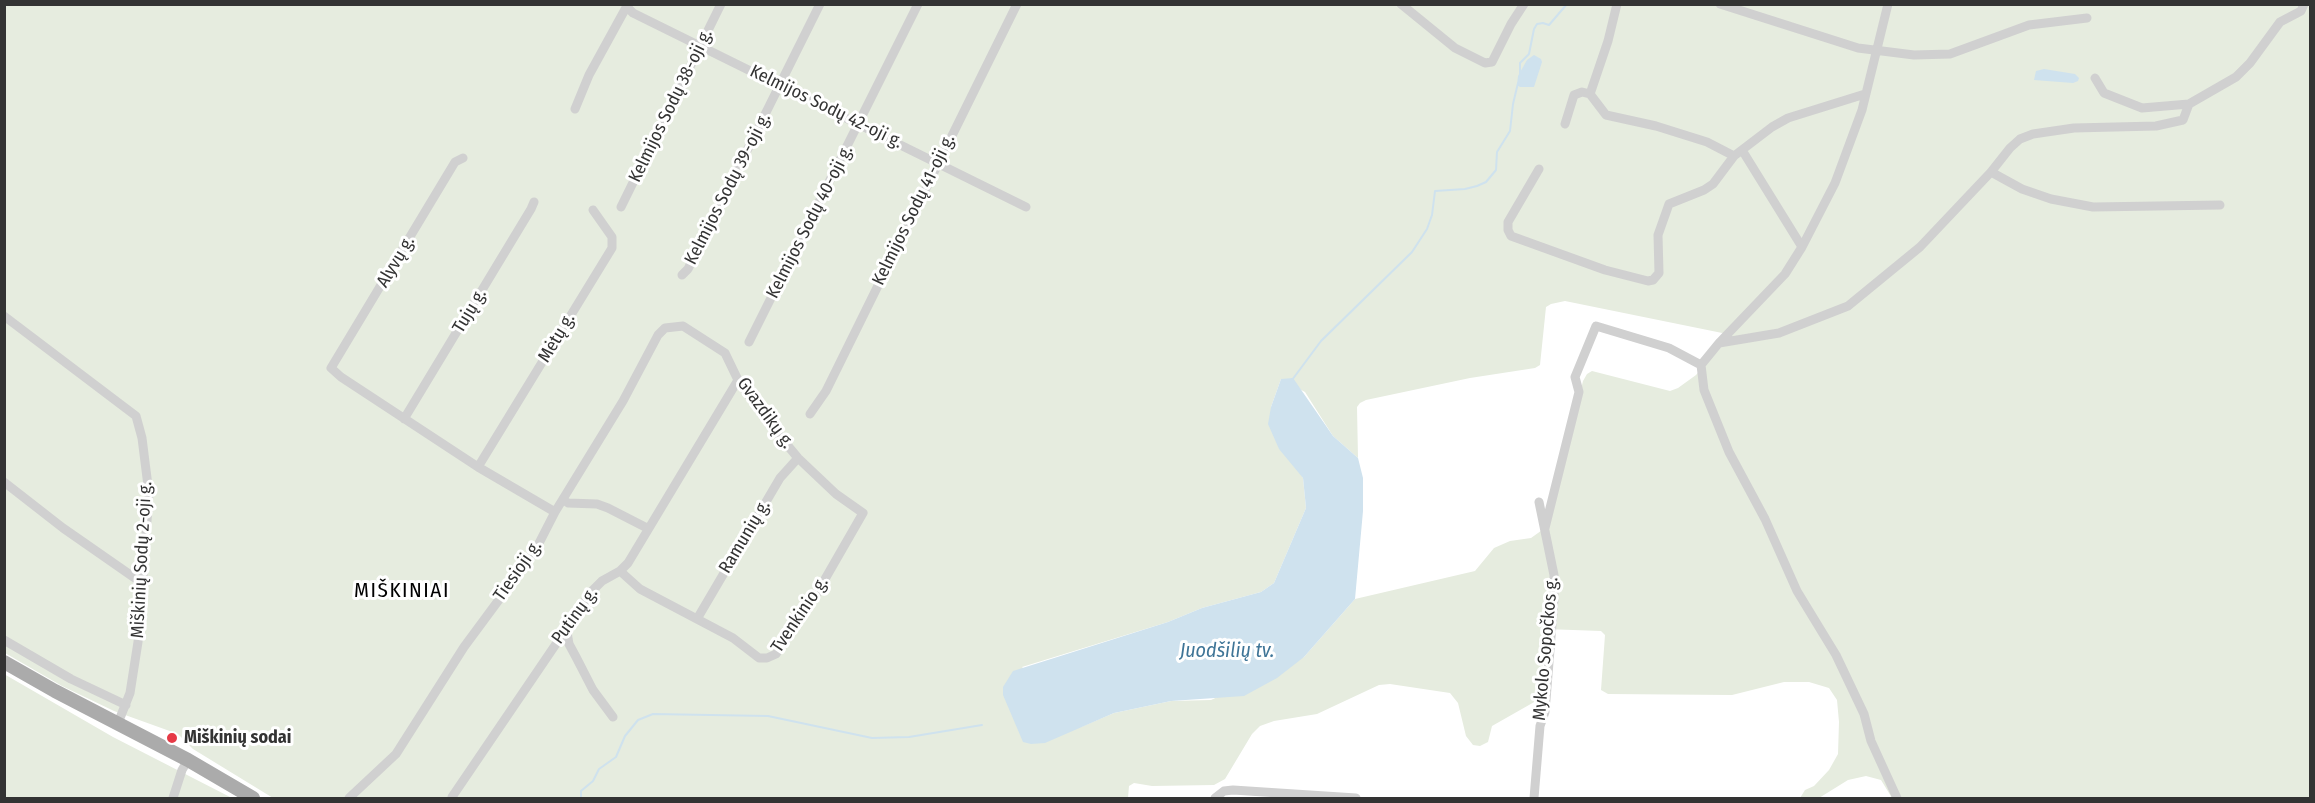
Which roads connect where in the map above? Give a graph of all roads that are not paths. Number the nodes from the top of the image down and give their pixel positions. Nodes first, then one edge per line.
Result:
1 (721, 4) edge
2 (820, 4) edge
3 (918, 4) edge
4 (1017, 4) edge
5 (1401, 4) edge
6 (1524, 4) edge
7 (1617, 4) edge
8 (1720, 4) edge
9 (1888, 4) edge
10 (2304, 4) edge
11 (627, 6) edge
12 (2087, 18) dead end
13 (700, 45) junction
14 (1875, 50) junction
15 (2095, 78) dead end
16 (780, 84) junction
17 (1590, 94) junction
18 (1865, 94) junction
19 (2189, 104) junction
20 (575, 109) dead end
21 (859, 124) junction
22 (1565, 124) dead end
23 (1738, 153) junction
24 (463, 158) dead end
25 (938, 163) junction
26 (1539, 170) dead end
27 (1991, 172) junction
28 (534, 202) dead end
29 (2220, 205) dead end
30 (621, 207) dead end
31 (1026, 207) dead end
32 (592, 210) dead end
33 (1802, 247) junction
34 (682, 275) dead end
35 (4, 316) edge
36 (665, 328) joint
37 (749, 342) dead end
38 (1719, 343) junction
39 (1701, 365) junction
40 (738, 380) junction
41 (810, 414) dead end
42 (404, 419) junction
43 (798, 458) junction
44 (478, 467) junction
45 (4, 482) edge
46 (564, 500) junction
47 (1539, 502) dead end
48 (555, 512) junction
49 (863, 513) joint
50 (647, 528) junction
51 (1545, 528) junction
52 (620, 571) junction
53 (142, 583) junction
54 (697, 619) junction
55 (566, 626) junction
56 (4, 640) edge
57 (4, 662) edge
58 (126, 705) junction
59 (613, 717) dead end
60 (117, 723) junction
61 (188, 759) junction
62 (452, 797) dead end
63 (173, 798) edge
64 (253, 798) edge
65 (349, 798) edge
66 (1215, 798) edge
67 (1356, 798) edge
68 (1534, 798) edge
69 (1898, 798) edge

1 - 13 street, Kelmijos Sodų 38-oji g.
2 - 16 street, Kelmijos Sodų 39-oji g.
3 - 21 street, Kelmijos Sodų 40-oji g.
4 - 25 street, Kelmijos Sodų 41-oji g.
5 - 6 street
7 - 17 street
8 - 14 street
9 - 14 street
10 - 19 street
11 - 13 street, Kelmijos Sodų 42-oji g.
11 - 20 street
12 - 14 street
13 - 16 street, Kelmijos Sodų 42-oji g.
13 - 30 street, Kelmijos Sodų 38-oji g.
14 - 18 street
15 - 19 street
16 - 21 street, Kelmijos Sodų 42-oji g.
16 - 34 street, Kelmijos Sodų 39-oji g.
17 - 22 street
17 - 23 street
18 - 23 street
18 - 33 street
19 - 27 street
21 - 25 street, Kelmijos Sodų 42-oji g.
21 - 37 street, Kelmijos Sodų 40-oji g.
23 - 26 street
23 - 33 street
24 - 42 street, Alyvų g.
25 - 31 street, Kelmijos Sodų 42-oji g.
25 - 41 street, Kelmijos Sodų 41-oji g.
27 - 29 street
27 - 38 street
28 - 42 street, Tujų g.
32 - 44 street, Mėtų g.
33 - 38 street
35 - 53 street, Miškinių Sodų 2-oji g.
36 - 40 street, Gvazdikų g.
36 - 46 street, Tiesioji g.
38 - 39 street
39 - 51 street
39 - 69 street
40 - 43 street, Gvazdikų g.
40 - 50 street, Putinų g.
42 - 44 street
43 - 49 street, Gvazdikų g.
43 - 54 street, Ramunių g.
44 - 48 street
45 - 53 street
46 - 48 street, Tiesioji g.
46 - 50 street
47 - 51 street, Mykolo Sopočkos g.
48 - 65 street, Tiesioji g.
49 - 54 street, Tvenkinio g.
50 - 52 street, Putinų g.
51 - 68 street, Mykolo Sopočkos g.
52 - 54 street, Tvenkinio g.
52 - 55 street, Putinų g.
53 - 58 street, Miškinių Sodų 2-oji g.
55 - 59 street
55 - 62 street, Putinų g.
56 - 58 street
57 - 60 main road
58 - 60 street, Miškinių Sodų 2-oji g.
60 - 61 main road
61 - 63 street
61 - 64 main road
66 - 67 street

